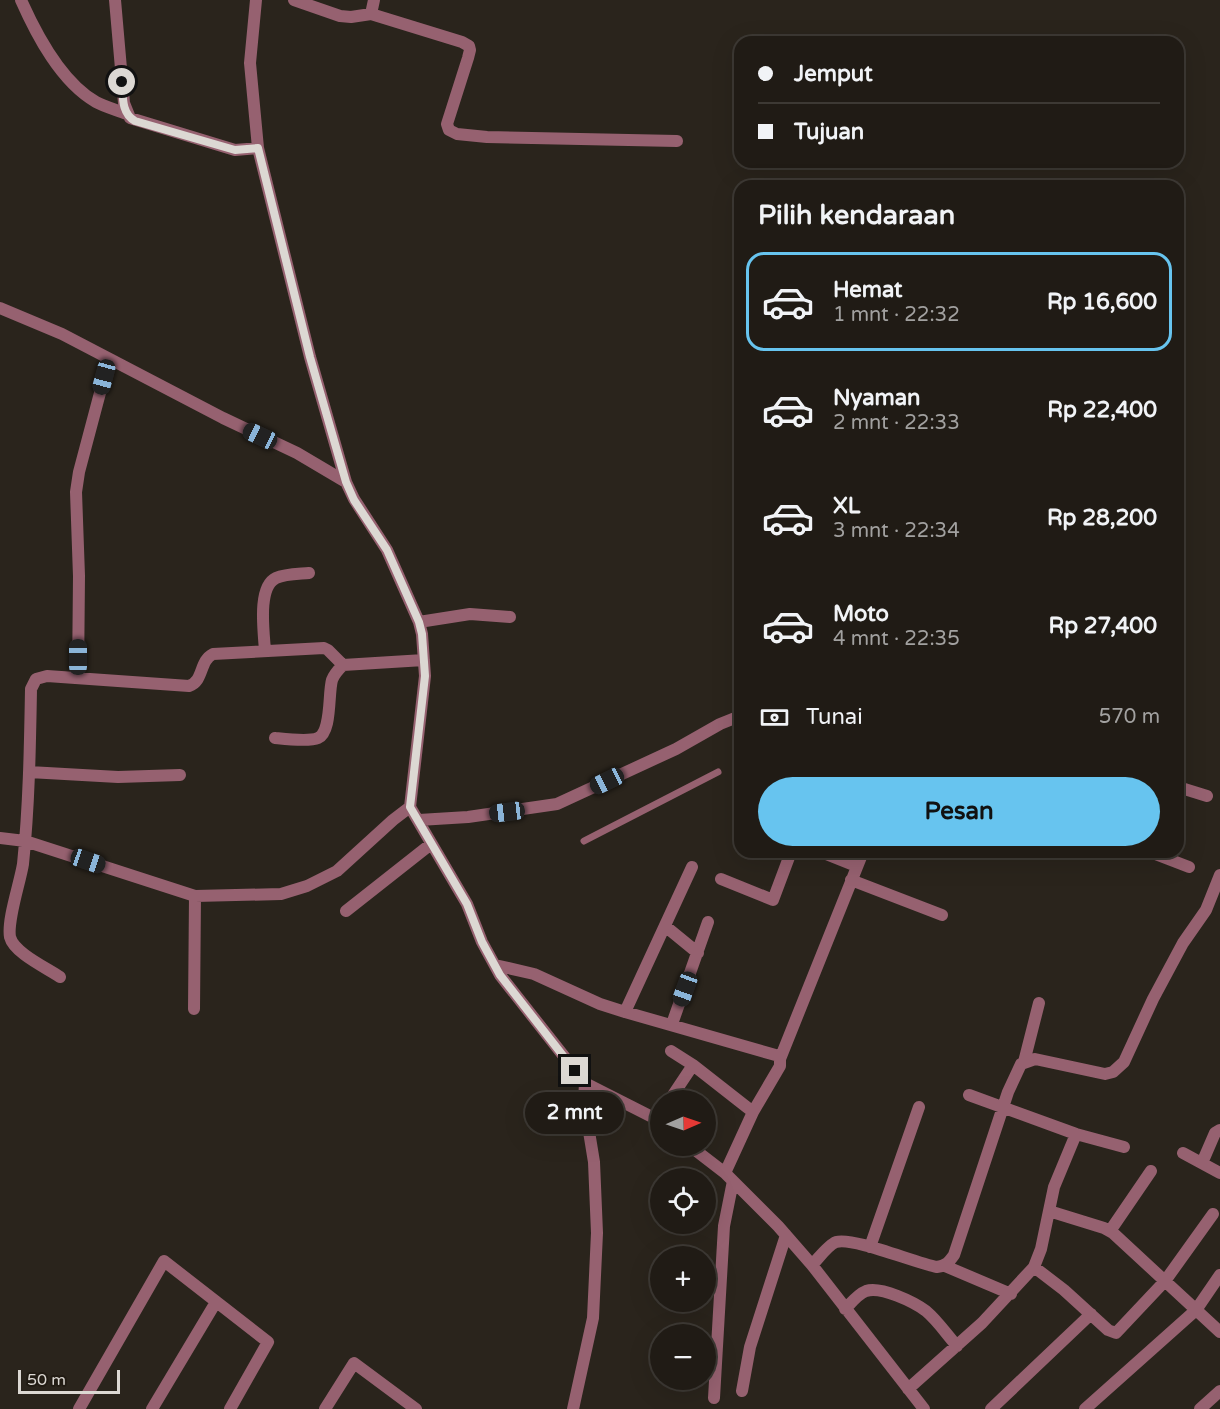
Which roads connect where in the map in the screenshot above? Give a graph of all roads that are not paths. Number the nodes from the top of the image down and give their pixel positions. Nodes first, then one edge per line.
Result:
1 (21, 0) edge
2 (116, 0) edge
3 (256, 0) edge
4 (294, 0) edge
5 (374, 0) edge
6 (371, 14) junction
7 (127, 114) junction
8 (677, 141) dead end
9 (258, 148) junction
10 (0, 308) edge
11 (109, 358) junction
12 (346, 482) junction
13 (309, 573) dead end
14 (510, 617) dead end
15 (419, 622) junction
16 (265, 651) junction
17 (424, 660) junction
18 (343, 665) junction
19 (78, 678) junction
20 (734, 718) edge
21 (275, 738) dead end
22 (29, 772) junction
23 (718, 772) dead end
24 (180, 775) dead end
25 (1184, 789) edge
26 (1207, 796) dead end
27 (410, 807) junction
28 (419, 820) junction
29 (0, 838) edge
30 (25, 841) junction
31 (584, 841) dead end
32 (431, 844) junction
33 (789, 858) edge
34 (836, 858) edge
35 (859, 858) edge
36 (1166, 858) edge
37 (856, 866) junction
38 (692, 867) dead end
39 (1189, 867) dead end
40 (1220, 875) edge
41 (721, 879) dead end
42 (851, 880) junction
43 (195, 896) junction
44 (346, 912) dead end
45 (942, 915) dead end
46 (708, 922) dead end
47 (665, 926) junction
48 (698, 953) junction
49 (495, 966) junction
50 (60, 977) dead end
51 (1039, 1003) dead end
52 (194, 1009) dead end
53 (625, 1012) junction
54 (672, 1024) junction
55 (671, 1051) dead end
56 (780, 1059) junction
57 (1024, 1062) junction
58 (693, 1065) junction
59 (585, 1083) junction
60 (676, 1090) edge
61 (969, 1095) dead end
62 (919, 1107) dead end
63 (1003, 1109) junction
64 (753, 1112) junction
65 (650, 1114) edge
66 (1220, 1130) edge
67 (1076, 1134) junction
68 (1125, 1148) dead end
69 (1183, 1153) dead end
70 (703, 1156) edge
71 (1202, 1163) junction
72 (1151, 1171) dead end
73 (1220, 1173) edge
74 (729, 1177) junction
75 (1049, 1211) junction
76 (1213, 1214) dead end
77 (1110, 1231) junction
78 (786, 1235) junction
79 (870, 1247) junction
80 (812, 1265) junction
81 (945, 1266) junction
82 (1034, 1268) junction
83 (1220, 1275) edge
84 (1165, 1281) junction
85 (1011, 1294) junction
86 (216, 1302) junction
87 (845, 1309) junction
88 (1196, 1310) junction
89 (1091, 1314) junction
90 (1220, 1332) edge
91 (957, 1346) junction
92 (908, 1389) junction
93 (742, 1391) dead end
94 (1220, 1391) edge
95 (714, 1398) dead end
96 (576, 1408) edge
97 (80, 1409) edge
98 (152, 1409) edge
99 (230, 1409) edge
100 (325, 1409) edge
101 (416, 1409) edge
102 (924, 1409) edge
103 (991, 1409) edge
104 (1085, 1409) edge
105 (1200, 1409) edge

1 - 7 street
2 - 7 street
3 - 9 street
4 - 6 street
5 - 6 street
6 - 8 street
7 - 9 street
9 - 12 street
10 - 11 street
11 - 12 street
11 - 19 street
12 - 15 street
13 - 16 street
14 - 15 street
15 - 17 street
16 - 18 street
16 - 19 street
17 - 18 street
17 - 27 street
18 - 21 street
19 - 22 street
20 - 28 street
22 - 24 street
22 - 30 street
23 - 31 lane
25 - 26 street
27 - 28 street
27 - 43 street
28 - 32 street
29 - 30 street
30 - 43 street
30 - 50 street
32 - 44 street
32 - 49 street
33 - 41 street
34 - 37 street
35 - 37 street
36 - 39 street
37 - 42 street
38 - 47 street
40 - 57 street
42 - 45 street
42 - 56 street
43 - 52 street
46 - 48 street
47 - 48 street
47 - 53 street
48 - 54 street
49 - 53 street
49 - 59 street
51 - 57 street
53 - 54 street
54 - 56 street
55 - 58 street
56 - 64 street
57 - 63 street
58 - 60 street
58 - 64 street
59 - 65 street
59 - 96 street
61 - 63 street
62 - 79 street
63 - 67 street
63 - 81 street
64 - 74 street
66 - 71 street
67 - 68 street
67 - 75 street
69 - 71 street
70 - 74 street
71 - 73 street
72 - 77 street
74 - 78 street
74 - 95 street
75 - 77 street
75 - 82 street
76 - 84 street
77 - 84 street
78 - 80 street
78 - 93 street
79 - 80 street
79 - 81 street
80 - 87 street
81 - 85 street
82 - 85 street
82 - 89 street
83 - 88 street
84 - 88 street
84 - 89 street
85 - 91 street
86 - 97 street
86 - 98 street
86 - 99 street
87 - 91 street
87 - 92 street
88 - 90 street
88 - 104 street
89 - 103 street
91 - 92 street
92 - 102 street
94 - 105 street
100 - 101 street

